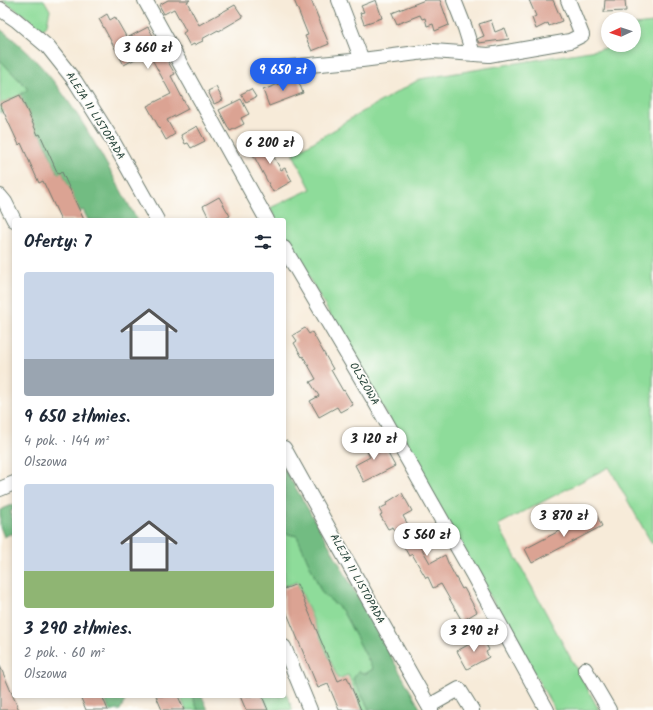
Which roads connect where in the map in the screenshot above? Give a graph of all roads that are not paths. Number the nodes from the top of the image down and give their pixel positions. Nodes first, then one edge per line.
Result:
1 (145, 0) edge
2 (339, 0) edge
3 (454, 0) edge
4 (568, 0) edge
5 (0, 9) edge
6 (473, 54) junction
7 (362, 60) junction
8 (279, 68) dead end
9 (0, 196) edge
10 (13, 218) edge
11 (156, 218) edge
12 (266, 218) edge
13 (286, 251) edge
14 (286, 452) edge
15 (12, 484) edge
16 (0, 489) edge
17 (286, 652) edge
18 (585, 668) dead end
19 (430, 708) edge
20 (310, 710) edge
21 (472, 710) edge
22 (547, 710) edge
23 (609, 710) edge

1 - 12 street
2 - 7 street
3 - 6 street
4 - 6 street
5 - 11 street, ALEJA 11 LISTOPADA
6 - 7 street
7 - 8 street
9 - 10 street
13 - 22 street, OLSZOWA
14 - 19 street, ALEJA 11 LISTOPADA
15 - 16 street
17 - 20 street
18 - 23 street
19 - 21 street

